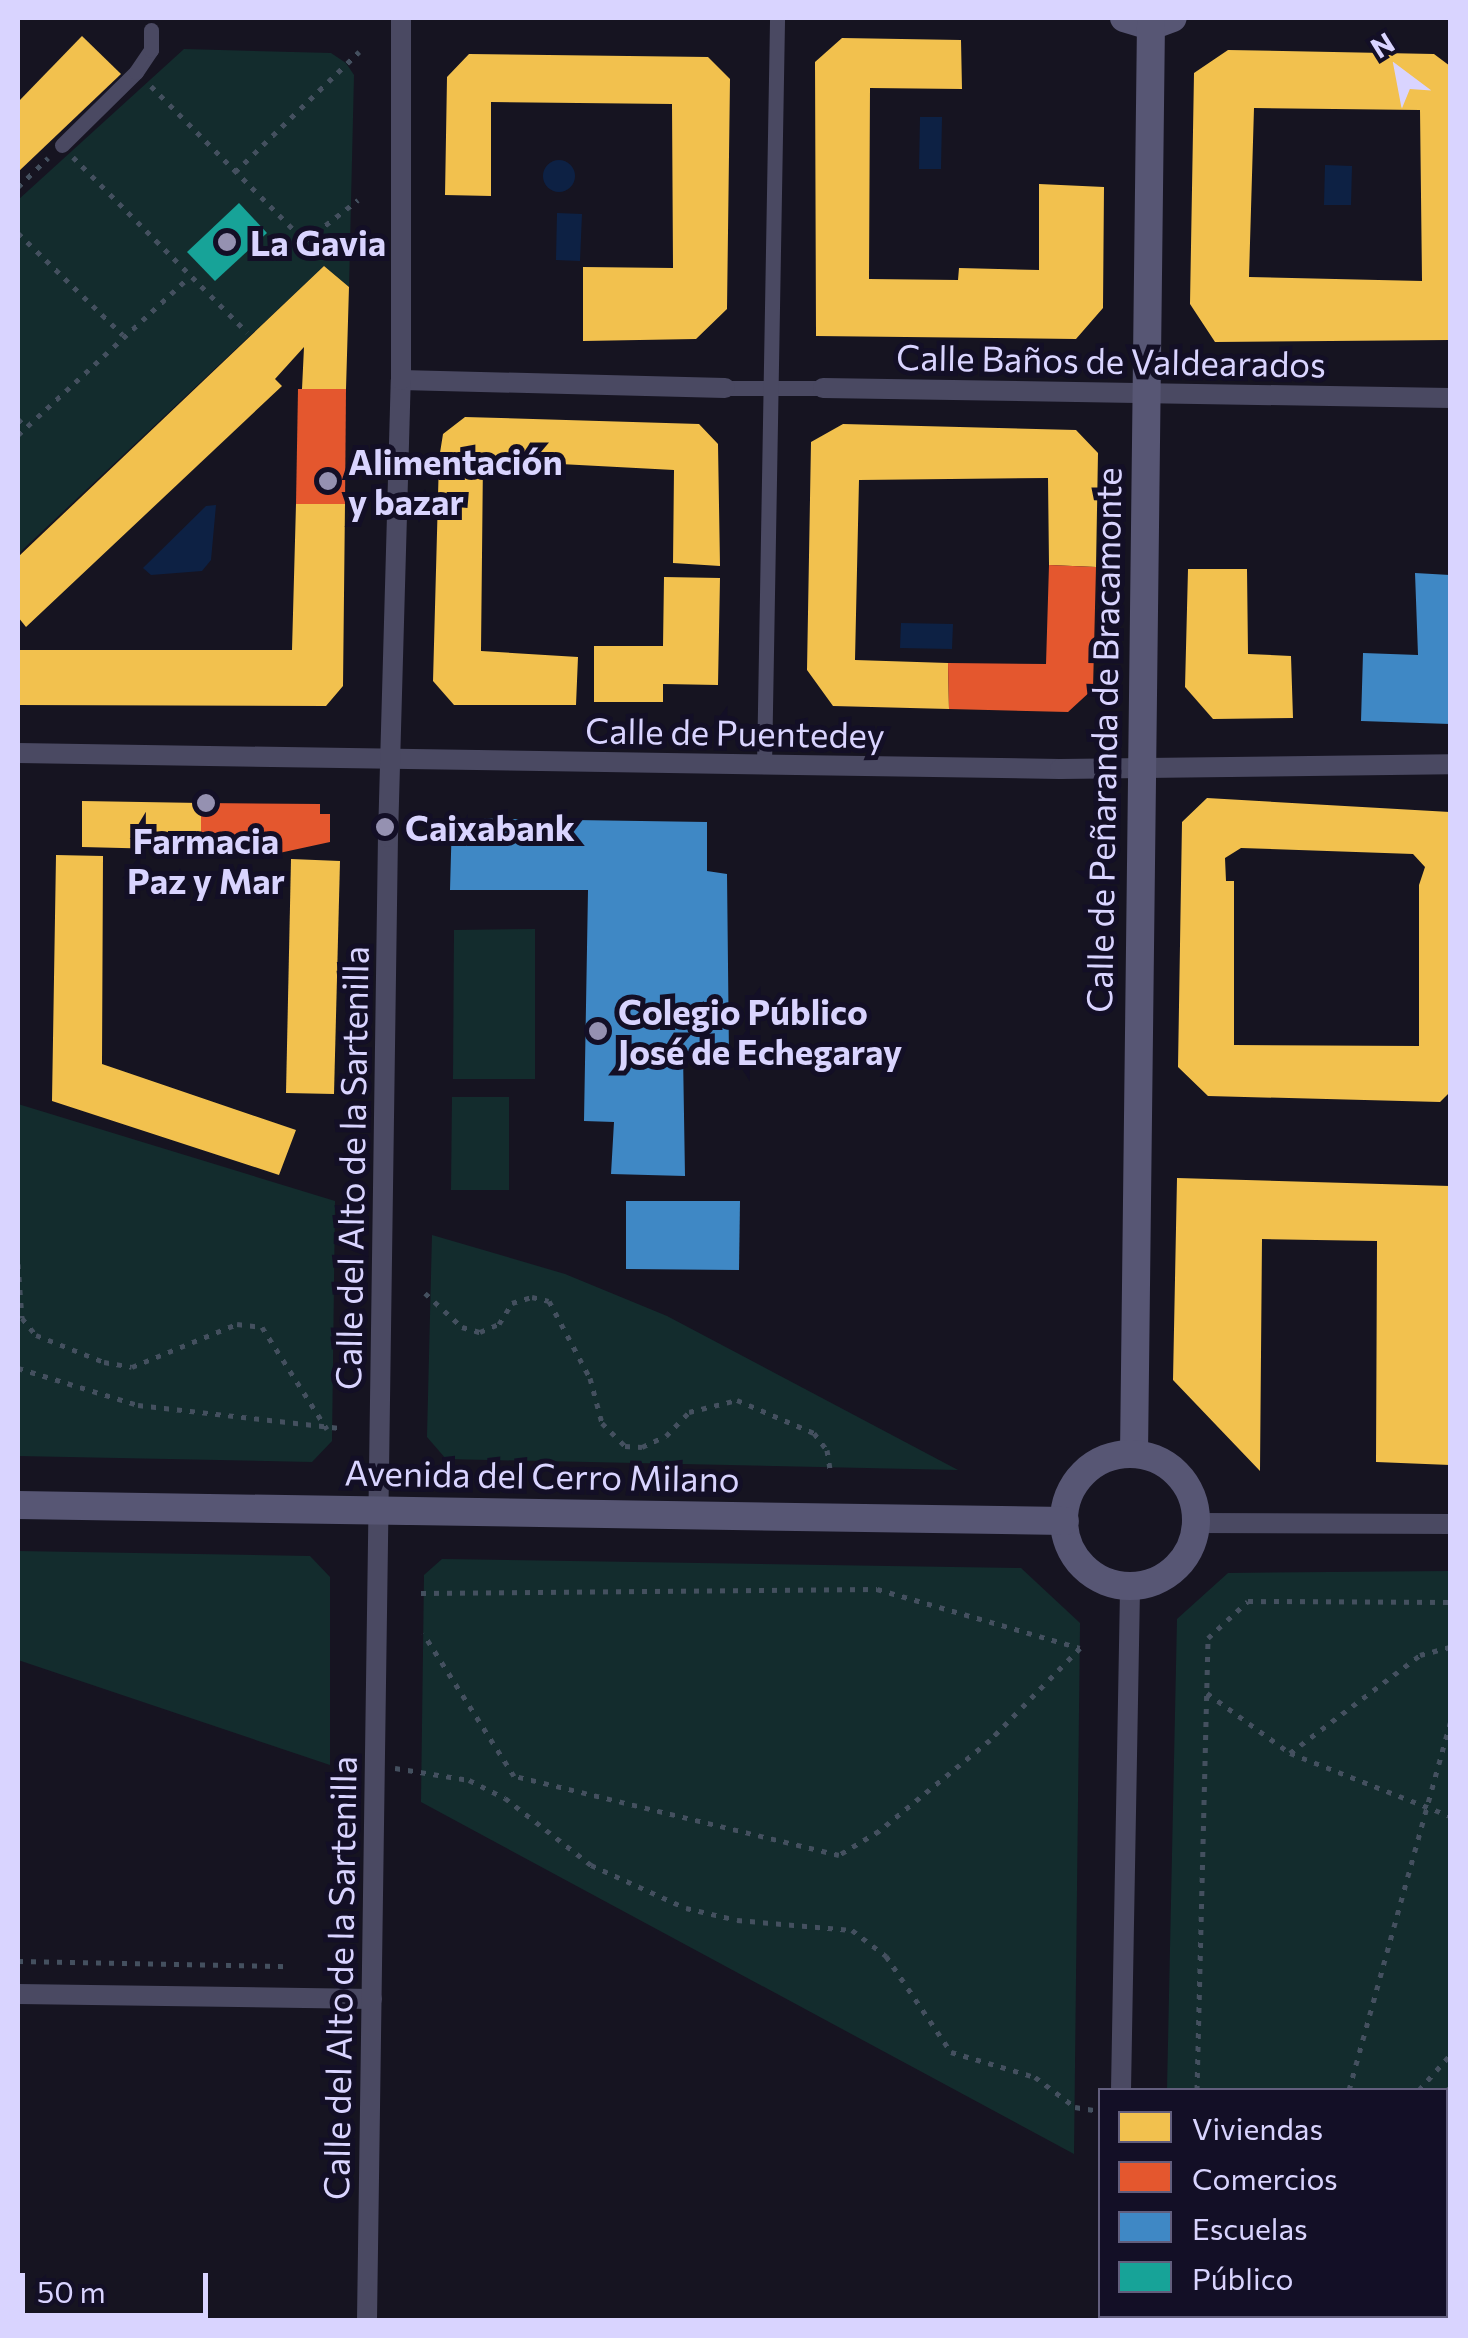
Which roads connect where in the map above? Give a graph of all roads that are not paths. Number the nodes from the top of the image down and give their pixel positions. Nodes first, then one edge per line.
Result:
1 (401, 18) edge
2 (776, 18) edge
3 (1124, 18) edge
4 (1162, 22) edge
5 (151, 30) dead end
6 (62, 144) road end
7 (401, 380) junction
8 (725, 388) joint
9 (770, 388) junction
10 (824, 388) joint
11 (1144, 394) junction
12 (1450, 398) edge
13 (18, 753) edge
14 (393, 758) junction
15 (1450, 764) edge
16 (764, 766) junction
17 (1141, 769) junction
18 (1134, 1454) junction
19 (18, 1505) edge
20 (379, 1511) junction
21 (1064, 1521) junction
22 (1195, 1522) junction
23 (1450, 1524) edge
24 (1130, 1587) junction
25 (18, 1994) edge
26 (372, 1999) junction
27 (1121, 2088) edge
28 (367, 2320) edge

1 - 7 street, Calle del Alto de la Sartenilla
2 - 9 street
3 - 4 main road, Calle de Peñaranda de Bracamonte
4 - 11 main road, Calle de Peñaranda de Bracamonte
5 - 6 street
7 - 8 street, Calle Baños de Valdearados
7 - 14 street, Calle del Alto de la Sartenilla
8 - 9 street, Calle Baños de Valdearados
9 - 10 street, Calle Baños de Valdearados
9 - 16 street
10 - 11 street, Calle Baños de Valdearados
11 - 12 street, Calle Baños de Valdearados
11 - 17 main road, Calle de Peñaranda de Bracamonte
13 - 14 street, Calle de Puentedey
14 - 16 street, Calle de Puentedey
14 - 20 street, Calle del Alto de la Sartenilla
15 - 17 street, Calle de Puentedey
16 - 17 street, Calle de Puentedey
17 - 18 main road, Calle de Peñaranda de Bracamonte
18 - 21 main road
18 - 22 main road
19 - 20 main road, Avenida del Cerro Milano
20 - 21 main road, Avenida del Cerro Milano
20 - 26 street, Calle del Alto de la Sartenilla
21 - 24 main road
22 - 23 street
22 - 24 main road
24 - 27 street
25 - 26 street
26 - 28 street, Calle del Alto de la Sartenilla

